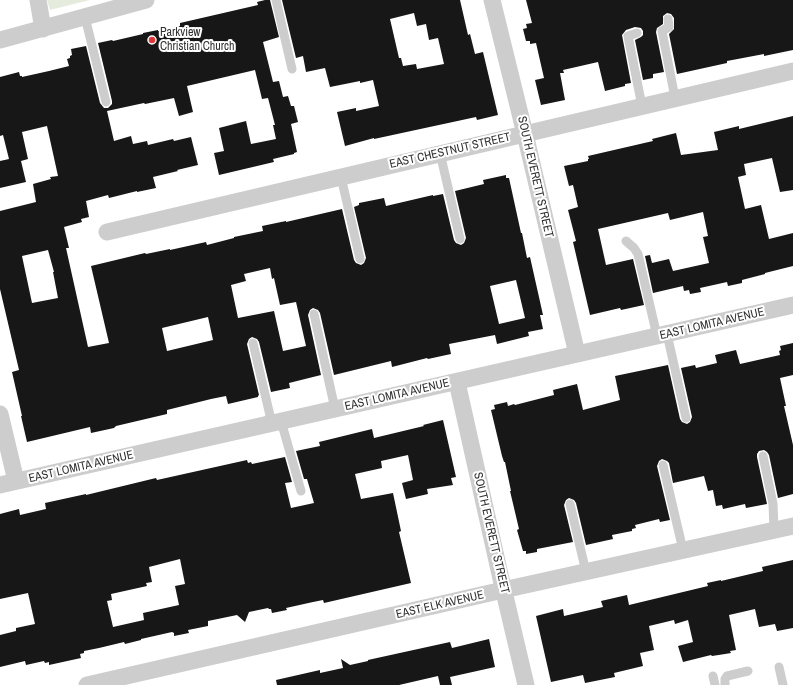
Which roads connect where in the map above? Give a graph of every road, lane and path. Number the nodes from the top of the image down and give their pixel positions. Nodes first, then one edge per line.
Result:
1 (38, 0) edge
2 (146, 0) edge
3 (276, 0) edge
4 (492, 0) edge
5 (85, 17) junction
6 (668, 19) dead end
7 (43, 29) junction
8 (637, 33) dead end
9 (0, 40) edge
10 (292, 68) dead end
11 (793, 71) edge
12 (675, 98) junction
13 (106, 102) dead end
14 (642, 106) junction
15 (525, 134) junction
16 (440, 154) junction
17 (342, 177) junction
18 (107, 232) dead end
19 (460, 239) dead end
20 (626, 241) dead end
21 (360, 259) dead end
22 (793, 305) edge
23 (314, 314) dead end
24 (662, 335) junction
25 (250, 344) dead end
26 (577, 354) junction
27 (457, 382) junction
28 (335, 409) junction
29 (0, 414) edge
30 (686, 418) dead end
31 (273, 423) junction
32 (763, 456) dead end
33 (663, 465) dead end
34 (8, 483) edge
35 (301, 491) dead end
36 (570, 504) dead end
37 (793, 526) edge
38 (774, 530) junction
39 (683, 550) junction
40 (586, 572) junction
41 (503, 590) junction
42 (779, 667) dead end
43 (748, 671) dead end
44 (87, 685) edge
45 (526, 685) edge
46 (725, 685) edge
47 (783, 685) edge

1 - 7 street
2 - 5 street
3 - 10 lane
4 - 15 street, SOUTH EVERETT STREET
5 - 7 street
5 - 13 lane
6 - 12 lane
7 - 9 street
8 - 14 lane
11 - 12 street, EAST CHESTNUT STREET
12 - 14 street, EAST CHESTNUT STREET
14 - 15 street, EAST CHESTNUT STREET
15 - 16 street, EAST CHESTNUT STREET
15 - 26 street, SOUTH EVERETT STREET
16 - 17 street, EAST CHESTNUT STREET
16 - 19 lane
17 - 18 street, EAST CHESTNUT STREET
17 - 21 lane
20 - 24 lane
22 - 24 street, EAST LOMITA AVENUE
23 - 28 lane
24 - 26 street, EAST LOMITA AVENUE
24 - 30 lane
25 - 31 lane
26 - 27 street, EAST LOMITA AVENUE
27 - 28 street, EAST LOMITA AVENUE
27 - 41 street, SOUTH EVERETT STREET
28 - 31 street, EAST LOMITA AVENUE
29 - 34 street
31 - 34 street, EAST LOMITA AVENUE
31 - 35 lane
32 - 38 lane
33 - 39 lane
36 - 40 lane
37 - 38 street, EAST ELK AVENUE
38 - 39 street, EAST ELK AVENUE
39 - 40 street, EAST ELK AVENUE
40 - 41 street, EAST ELK AVENUE
41 - 44 street, EAST ELK AVENUE
41 - 45 street, SOUTH EVERETT STREET
42 - 47 lane
43 - 46 lane

